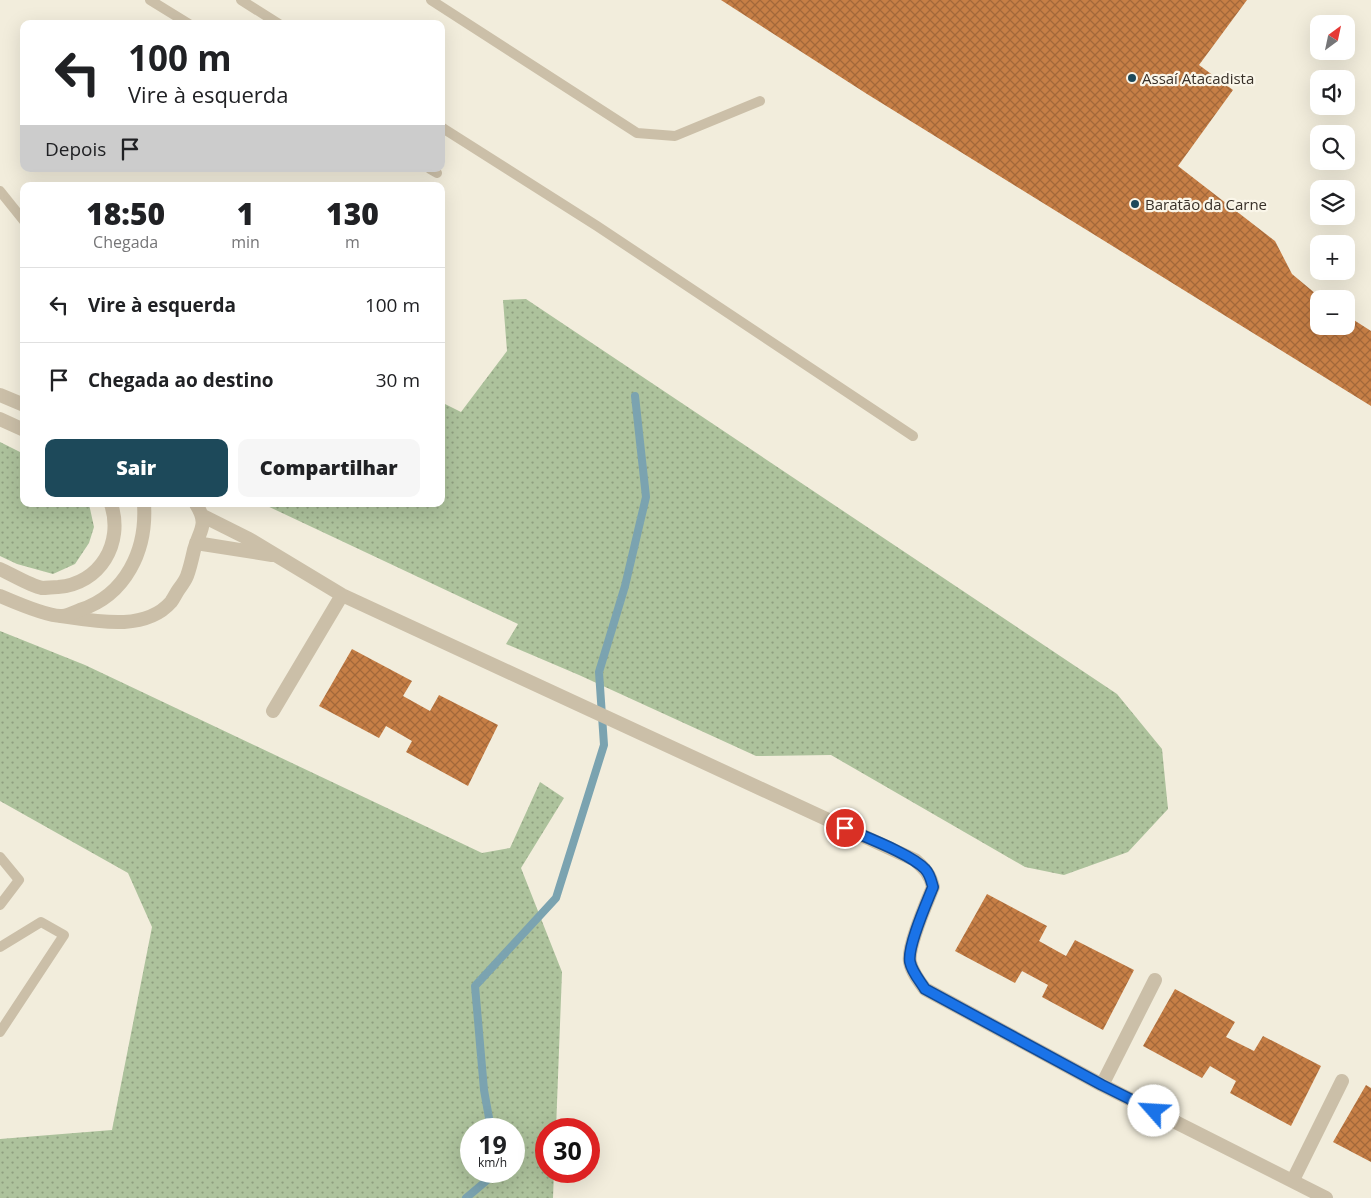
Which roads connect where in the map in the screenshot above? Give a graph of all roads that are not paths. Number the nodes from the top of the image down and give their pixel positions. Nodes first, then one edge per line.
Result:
1 (150, 0) edge
2 (241, 0) edge
3 (431, 0) edge
4 (182, 20) edge
5 (272, 20) edge
6 (760, 101) dead end
7 (445, 130) edge
8 (0, 191) edge
9 (20, 216) edge
10 (0, 395) edge
11 (20, 403) edge
12 (0, 419) edge
13 (20, 428) edge
14 (913, 436) dead end
15 (112, 507) edge
16 (144, 507) edge
17 (198, 507) edge
18 (203, 516) junction
19 (196, 543) junction
20 (278, 556) junction
21 (0, 569) edge
22 (342, 595) junction
23 (0, 596) edge
24 (61, 616) junction
25 (273, 711) dead end
26 (0, 857) edge
27 (0, 905) edge
28 (0, 947) edge
29 (1156, 980) dead end
30 (0, 1032) edge
31 (1342, 1081) dead end
32 (1102, 1085) junction
33 (1293, 1180) junction
34 (1326, 1198) edge

1 - 4 lane
2 - 5 lane
3 - 6 lane
7 - 14 lane
8 - 9 lane
10 - 11 street
12 - 13 street
15 - 21 street
16 - 24 street
17 - 18 street
18 - 19 street
18 - 20 street
19 - 20 street
19 - 24 street
20 - 22 street
22 - 25 street
22 - 32 street
23 - 24 street
26 - 27 lane
28 - 30 lane
29 - 32 street
31 - 33 street
32 - 33 street
33 - 34 street

